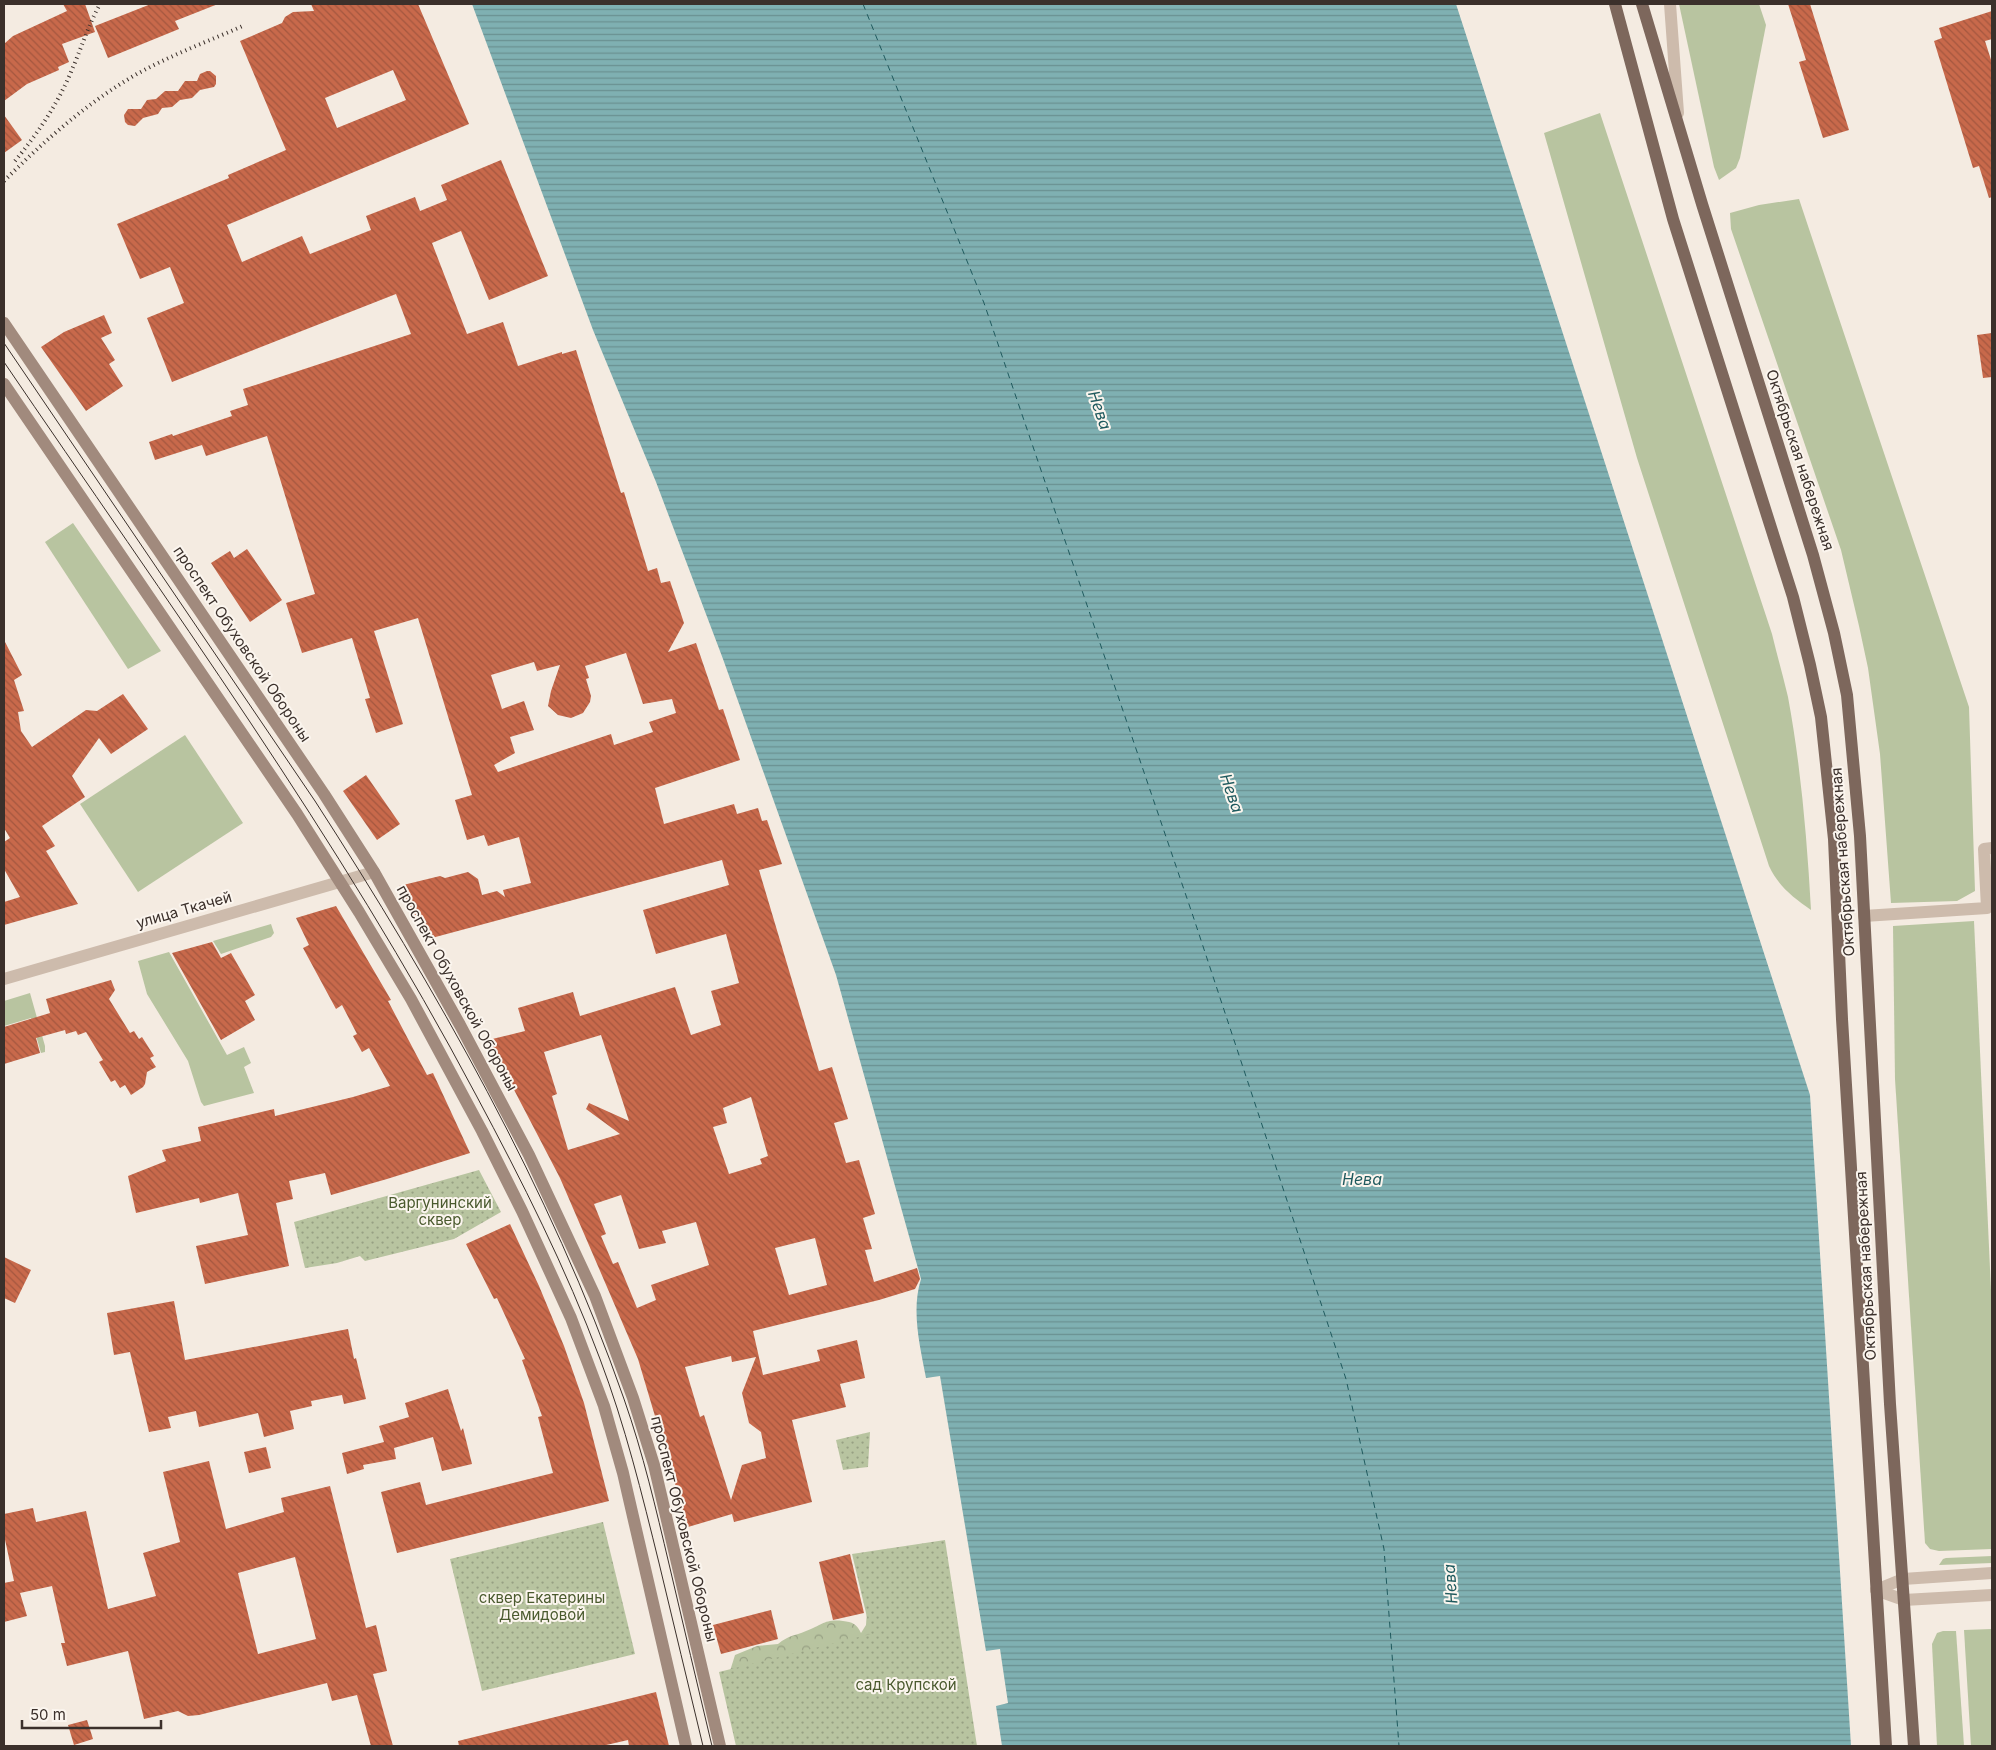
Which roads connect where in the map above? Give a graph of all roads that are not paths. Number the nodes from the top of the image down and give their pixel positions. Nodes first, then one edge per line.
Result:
1 (1615, 4) edge
2 (1642, 4) edge
3 (1670, 4) edge
4 (1679, 131) junction
5 (4, 323) edge
6 (4, 384) edge
7 (1992, 848) edge
8 (374, 872) junction
9 (340, 882) junction
10 (1864, 916) junction
11 (4, 979) edge
12 (1992, 1573) edge
13 (1903, 1578) junction
14 (1876, 1590) junction
15 (1992, 1595) edge
16 (1904, 1600) junction
17 (686, 1746) edge
18 (720, 1746) edge
19 (1886, 1746) edge
20 (1914, 1746) edge

1 - 14 main road, Октябрьская набережная
2 - 4 main road, Октябрьская набережная
3 - 4 street
4 - 10 main road, Октябрьская набережная
5 - 8 main road, проспект Обуховской Обороны
6 - 9 main road
7 - 10 street
8 - 9 street, улица Ткачей
8 - 18 main road, проспект Обуховской Обороны
9 - 11 street, улица Ткачей
9 - 17 main road
10 - 13 main road, Октябрьская набережная
12 - 13 street
13 - 14 street
13 - 16 main road, Октябрьская набережная
14 - 16 street
14 - 19 main road, Октябрьская набережная
15 - 16 street
16 - 20 main road, Октябрьская набережная

